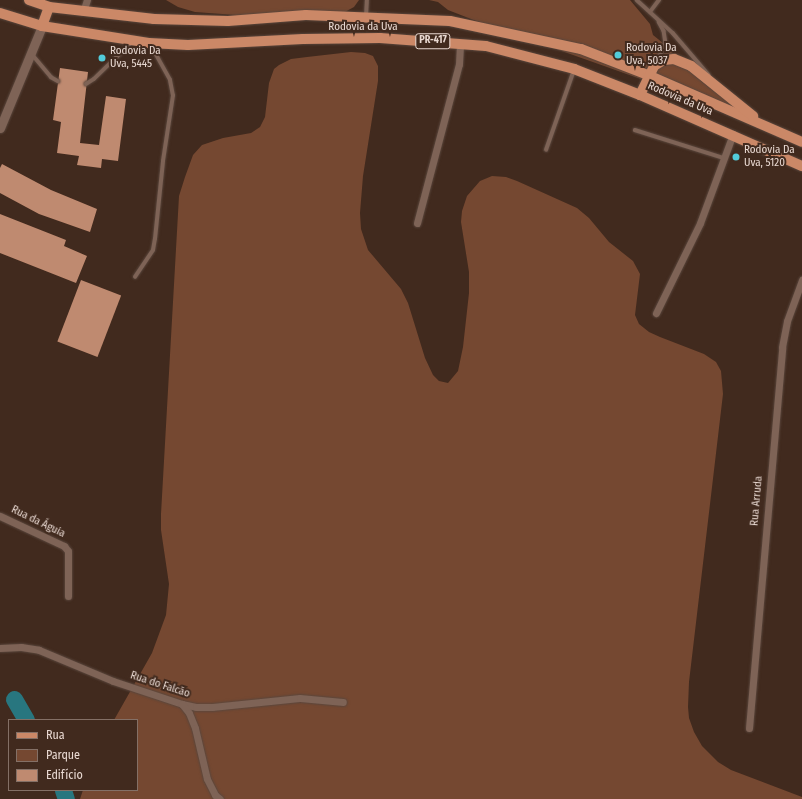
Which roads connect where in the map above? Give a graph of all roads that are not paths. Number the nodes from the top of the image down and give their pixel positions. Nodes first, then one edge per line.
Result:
1 (29, 0) edge
2 (87, 0) edge
3 (367, 0) edge
4 (637, 0) edge
5 (659, 0) edge
6 (48, 7) junction
7 (83, 12) junction
8 (650, 12) junction
9 (0, 13) edge
10 (366, 18) junction
11 (658, 20) junction
12 (42, 26) junction
13 (134, 41) junction
14 (149, 43) junction
15 (460, 43) junction
16 (31, 53) junction
17 (654, 66) junction
18 (574, 69) junction
19 (648, 75) junction
20 (58, 81) dead end
21 (86, 84) dead end
22 (640, 95) junction
23 (727, 96) junction
24 (764, 125) junction
25 (0, 128) edge
26 (635, 130) dead end
27 (733, 134) junction
28 (802, 142) edge
29 (546, 150) dead end
30 (724, 158) junction
31 (802, 166) edge
32 (417, 223) dead end
33 (135, 277) dead end
34 (802, 280) edge
35 (656, 313) dead end
36 (0, 516) edge
37 (68, 596) dead end
38 (0, 648) edge
39 (343, 702) dead end
40 (182, 704) junction
41 (749, 728) dead end
42 (220, 799) edge

1 - 6 main road, Rodovia da Uva / PR-417
2 - 7 street
3 - 10 lane
4 - 8 lane
5 - 8 lane
6 - 7 main road, Rodovia da Uva / PR-417
6 - 12 main road
7 - 10 main road, Rodovia da Uva / PR-417
8 - 11 lane
9 - 12 main road, Rodovia da Uva / PR-417
10 - 19 main road, Rodovia da Uva / PR-417
11 - 17 lane
11 - 23 lane
12 - 13 main road, Rodovia da Uva / PR-417
12 - 16 street
13 - 14 main road, Rodovia da Uva / PR-417
13 - 21 lane
14 - 15 main road, Rodovia da Uva / PR-417
14 - 33 lane
15 - 18 main road, Rodovia da Uva / PR-417
15 - 32 street
16 - 20 lane
16 - 25 street
17 - 19 main road
17 - 23 main road
18 - 22 main road, Rodovia da Uva / PR-417
18 - 29 lane
19 - 22 main road
19 - 24 main road, Rodovia da Uva / PR-417
22 - 27 main road, Rodovia da Uva / PR-417
23 - 24 main road
24 - 28 main road, Rodovia da Uva / PR-417
26 - 30 lane
27 - 30 street
27 - 31 main road, Rodovia da Uva / PR-417
30 - 35 street
34 - 41 street, Rua Arruda
36 - 37 street, Rua da Águia
38 - 40 street, Rua do Falcão
39 - 40 street, Rua do Falcão
40 - 42 street

